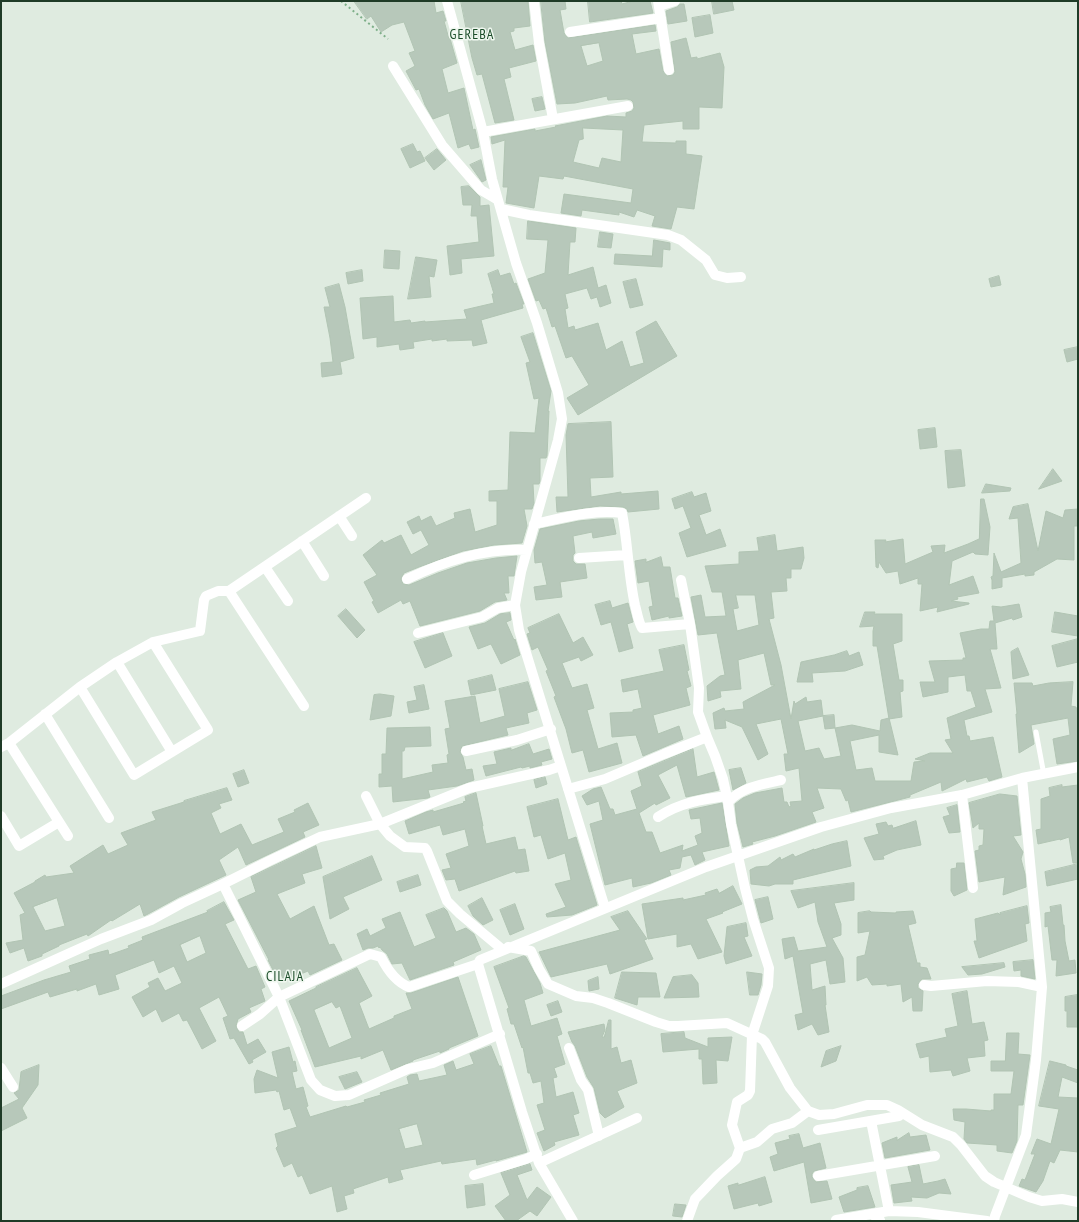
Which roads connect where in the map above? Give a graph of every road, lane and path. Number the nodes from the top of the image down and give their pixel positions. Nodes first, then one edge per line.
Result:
1 (341, 1) edge
2 (447, 1) edge
3 (534, 1) edge
4 (675, 1) edge
5 (659, 3) edge
6 (661, 18) junction
7 (570, 32) dead end
8 (388, 39) dead end
9 (393, 66) dead end
10 (669, 70) dead end
11 (628, 106) dead end
12 (553, 119) junction
13 (483, 132) junction
14 (499, 205) junction
15 (741, 277) dead end
16 (366, 498) dead end
17 (339, 516) junction
18 (534, 524) junction
19 (352, 536) dead end
20 (302, 541) junction
21 (527, 550) junction
22 (627, 555) junction
23 (579, 558) dead end
24 (265, 568) junction
25 (324, 576) dead end
26 (407, 579) dead end
27 (681, 580) dead end
28 (229, 591) junction
29 (288, 601) dead end
30 (515, 605) junction
31 (690, 624) junction
32 (418, 634) dead end
33 (153, 642) junction
34 (117, 662) junction
35 (80, 686) junction
36 (304, 706) dead end
37 (45, 714) junction
38 (551, 729) junction
39 (1036, 732) dead end
40 (707, 738) junction
41 (5, 745) edge
42 (466, 751) dead end
43 (172, 752) junction
44 (561, 766) junction
45 (1078, 767) edge
46 (1044, 774) junction
47 (1022, 778) junction
48 (781, 780) dead end
49 (568, 789) junction
50 (962, 795) junction
51 (366, 796) dead end
52 (728, 799) junction
53 (1, 816) edge
54 (658, 817) dead end
55 (109, 818) dead end
56 (59, 822) junction
57 (380, 824) junction
58 (68, 836) dead end
59 (738, 856) junction
60 (224, 884) junction
61 (973, 888) dead end
62 (606, 908) junction
63 (505, 949) junction
64 (478, 964) junction
65 (1, 984) edge
66 (924, 985) dead end
67 (1042, 987) junction
68 (279, 998) junction
69 (242, 1026) dead end
70 (500, 1034) junction
71 (752, 1035) junction
72 (569, 1048) dead end
73 (1, 1068) edge
74 (13, 1087) dead end
75 (808, 1111) junction
76 (899, 1116) dead end
77 (637, 1118) dead end
78 (871, 1121) junction
79 (818, 1130) dead end
80 (600, 1136) junction
81 (740, 1148) junction
82 (935, 1156) dead end
83 (538, 1158) junction
84 (880, 1166) junction
85 (474, 1175) dead end
86 (818, 1176) dead end
87 (1006, 1186) junction
88 (1078, 1202) edge
89 (880, 1217) edge
90 (836, 1220) dead end
91 (573, 1221) edge
92 (687, 1221) edge
93 (987, 1221) edge
94 (994, 1221) edge

1 - 8 path
2 - 13 street
3 - 12 street
4 - 5 street
5 - 6 street
6 - 7 street
6 - 10 street
9 - 14 street
11 - 12 street
12 - 13 street
13 - 14 street
14 - 15 street
14 - 18 street
16 - 17 street
17 - 19 street
17 - 20 street
18 - 21 street
18 - 22 street
20 - 24 street
20 - 25 street
21 - 26 street
21 - 30 street
22 - 23 street
22 - 31 street
24 - 28 street
24 - 29 street
27 - 31 street
28 - 33 street
28 - 36 street
30 - 32 street
30 - 38 street
31 - 40 street
33 - 34 street
33 - 43 street
34 - 35 street
34 - 43 street
35 - 37 street
35 - 43 street
37 - 41 street
37 - 55 street
38 - 42 street
38 - 44 street
39 - 46 lane
40 - 49 street
40 - 52 street
41 - 56 street
44 - 49 street
44 - 57 street
45 - 46 street
46 - 47 street
47 - 50 street
47 - 67 street
48 - 52 street
49 - 62 street
50 - 59 street
50 - 61 street
51 - 57 street
52 - 54 street
52 - 59 street
53 - 56 street
56 - 58 street
57 - 60 street
57 - 63 street
59 - 62 street
59 - 71 street
60 - 65 street
60 - 68 street
62 - 63 street
63 - 64 street
63 - 71 street
64 - 68 street
64 - 70 street
66 - 67 street
67 - 87 street
68 - 69 street
68 - 70 street
70 - 83 street
71 - 75 street
71 - 81 street
72 - 80 street
73 - 74 street
75 - 81 street
75 - 87 street
76 - 78 street
77 - 80 street
78 - 79 street
78 - 84 street
80 - 83 street
81 - 92 street
82 - 84 street
83 - 85 street
83 - 91 street
84 - 86 street
84 - 89 street
87 - 88 street
87 - 94 street
89 - 90 street
89 - 93 street

